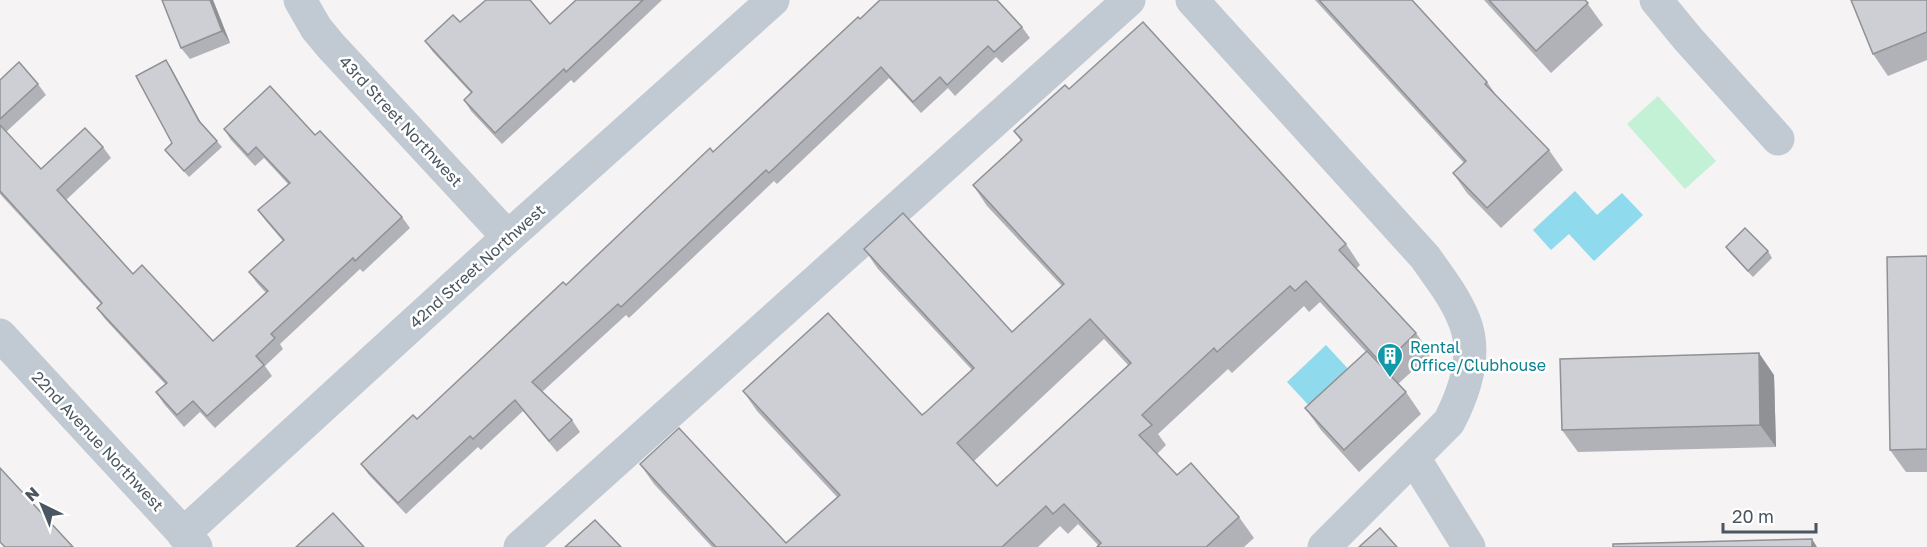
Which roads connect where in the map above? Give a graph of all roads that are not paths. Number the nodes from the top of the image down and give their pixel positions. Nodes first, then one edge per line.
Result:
1 (300, 0) edge
2 (773, 0) edge
3 (1129, 0) edge
4 (1192, 0) edge
5 (1656, 0) edge
6 (1778, 139) dead end
7 (508, 237) junction
8 (0, 335) edge
9 (1414, 458) junction
10 (190, 540) edge
11 (520, 547) edge
12 (1324, 547) edge
13 (1469, 547) edge

1 - 7 street, 43rd Street Northwest
2 - 7 street, 42nd Street Northwest
3 - 11 street
4 - 9 street
5 - 6 street
7 - 10 street, 42nd Street Northwest
8 - 10 street, 22nd Avenue Northwest
9 - 12 street
9 - 13 street

